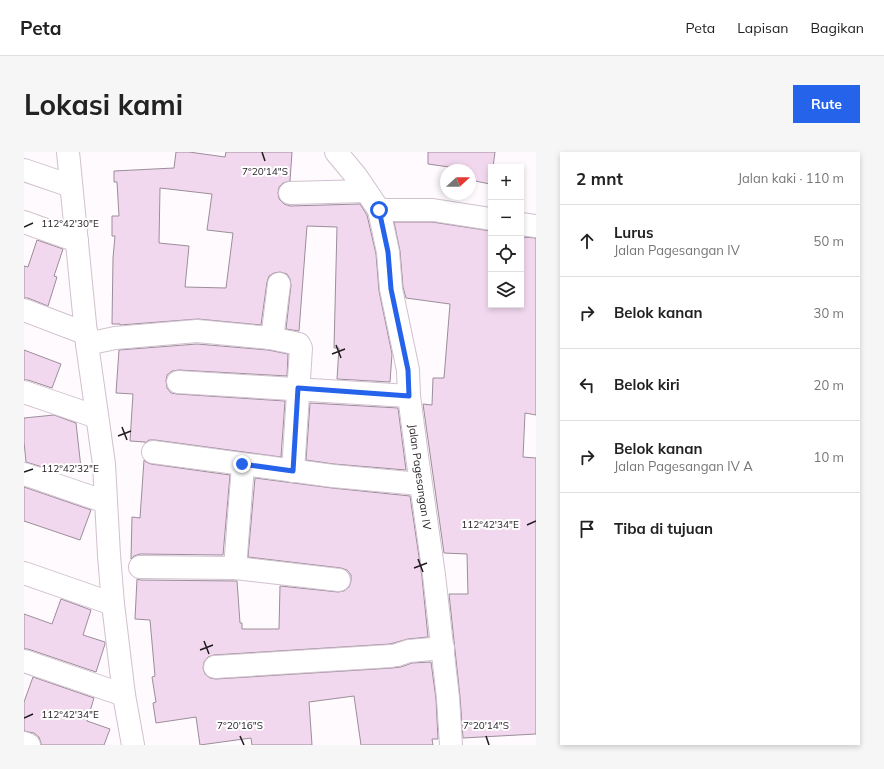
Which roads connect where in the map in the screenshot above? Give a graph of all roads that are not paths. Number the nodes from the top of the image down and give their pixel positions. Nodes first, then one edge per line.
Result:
1 (68, 152) edge
2 (336, 152) edge
3 (24, 170) edge
4 (72, 186) junction
5 (366, 191) junction
6 (290, 193) dead end
7 (379, 210) junction
8 (488, 219) edge
9 (24, 222) edge
10 (524, 224) edge
11 (536, 226) edge
12 (77, 241) junction
13 (279, 284) dead end
14 (24, 310) edge
15 (270, 338) junction
16 (88, 340) junction
17 (178, 382) dead end
18 (298, 388) junction
19 (24, 392) edge
20 (409, 396) junction
21 (97, 417) junction
22 (153, 452) dead end
23 (242, 464) junction
24 (293, 471) junction
25 (24, 474) edge
26 (420, 484) junction
27 (106, 502) junction
28 (140, 567) dead end
29 (235, 568) junction
30 (24, 573) edge
31 (339, 580) dead end
32 (113, 604) junction
33 (443, 648) junction
34 (24, 661) edge
35 (214, 667) dead end
36 (124, 695) junction
37 (24, 743) edge
38 (29, 745) edge
39 (133, 745) edge
40 (451, 745) edge

1 - 4 street
2 - 5 street, Jalan Pagesangan IV
3 - 4 street
4 - 12 street
5 - 6 street
5 - 7 street, Jalan Pagesangan IV
7 - 8 street
7 - 20 street, Jalan Pagesangan IV
9 - 12 street
10 - 11 street
12 - 16 street
13 - 15 street
14 - 16 street
15 - 16 street
15 - 18 street
16 - 21 street
17 - 18 street
18 - 20 street
18 - 24 street
19 - 21 street
20 - 26 street, Jalan Pagesangan IV
21 - 27 street
22 - 23 street
23 - 24 street
23 - 29 street
24 - 26 street
25 - 27 street
26 - 33 street, Jalan Pagesangan IV
27 - 32 street
28 - 29 street
29 - 31 street
30 - 32 street
32 - 36 street
33 - 35 street
33 - 40 street, Jalan Pagesangan IV
34 - 36 street
36 - 39 street
37 - 38 street

